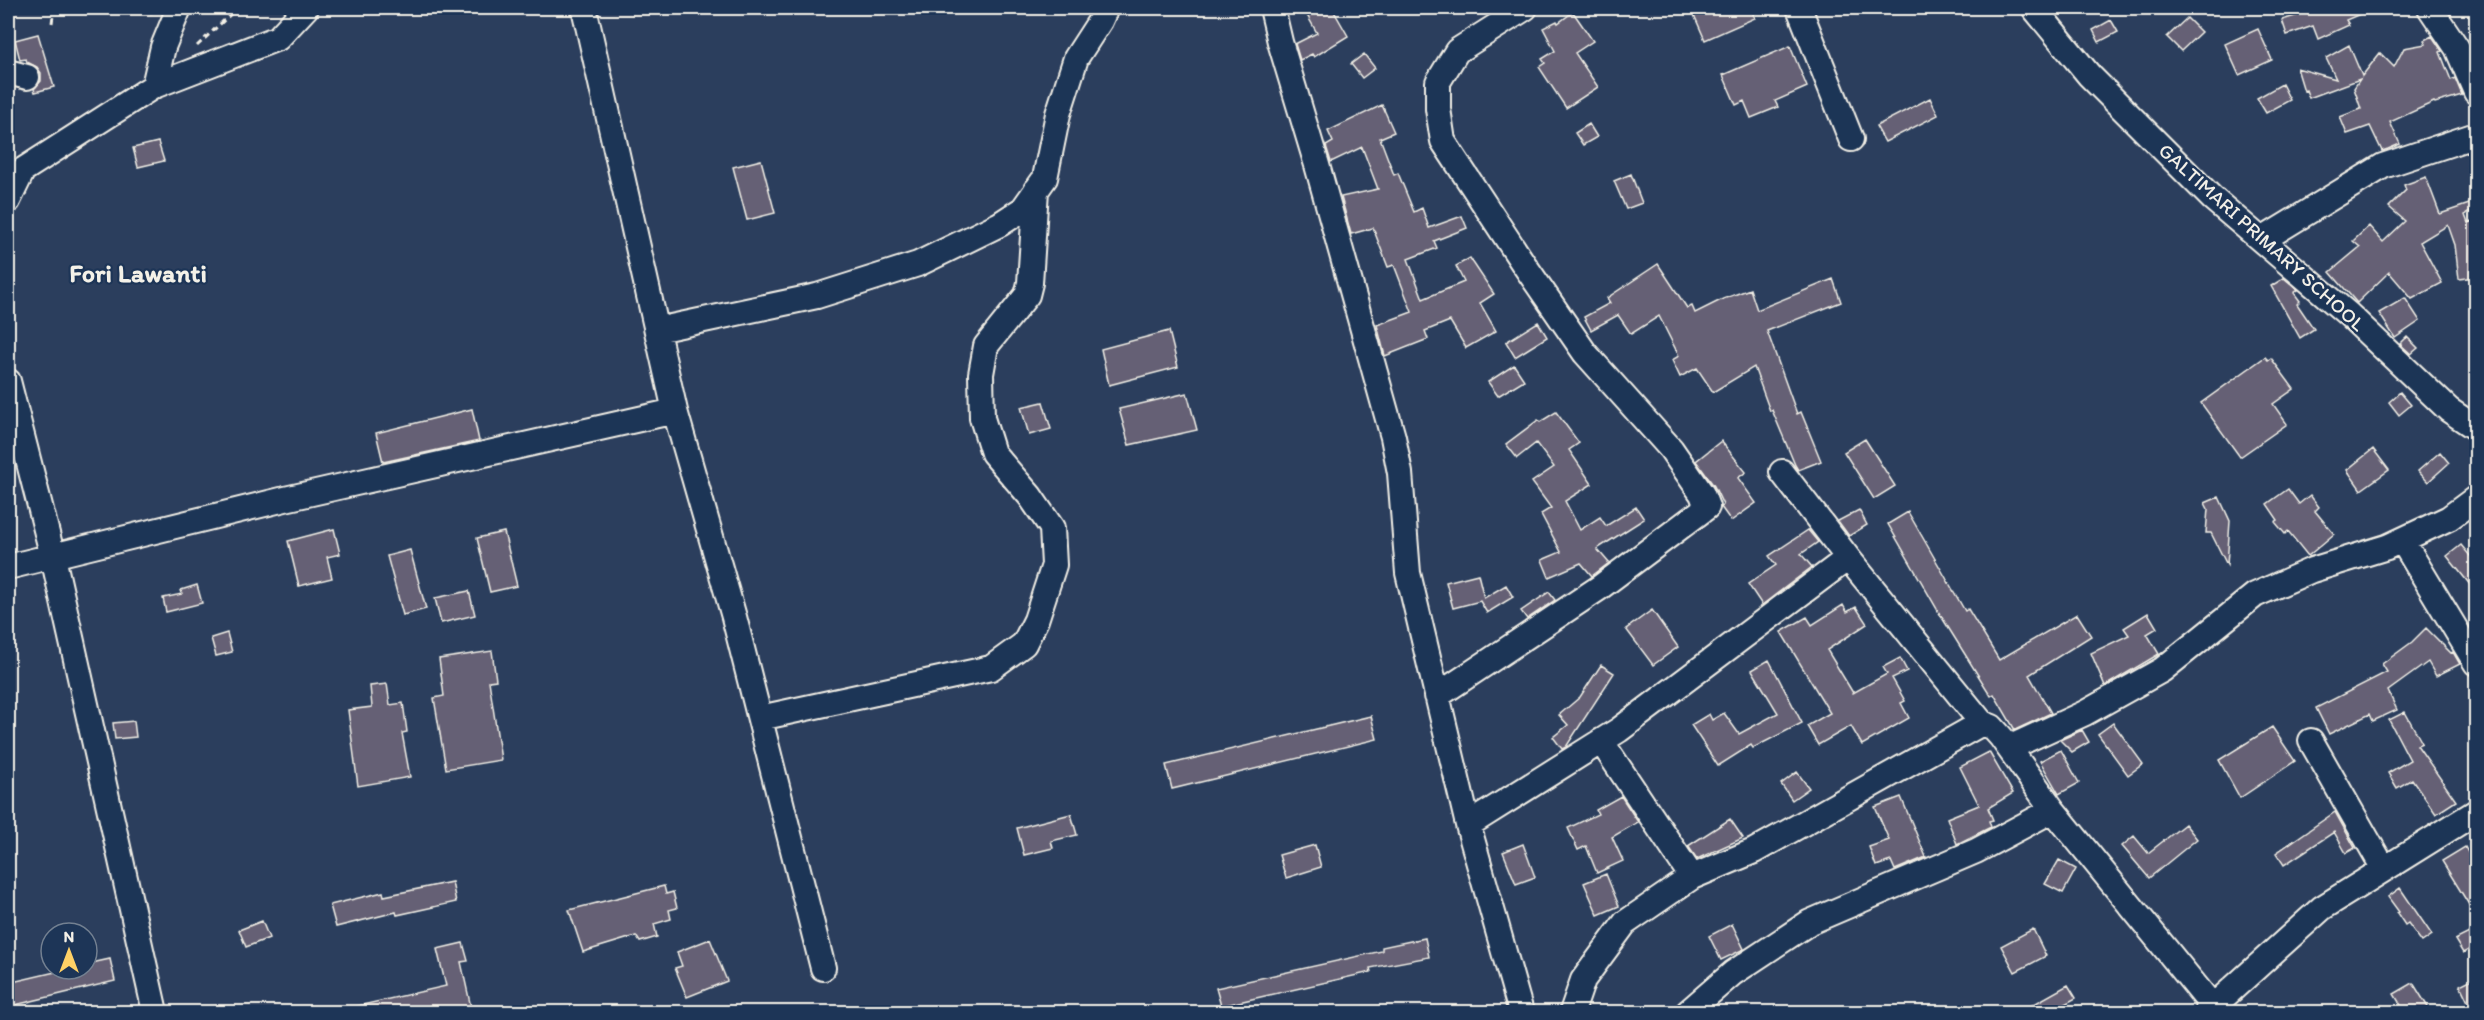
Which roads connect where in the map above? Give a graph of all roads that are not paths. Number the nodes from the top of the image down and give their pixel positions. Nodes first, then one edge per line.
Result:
1 (179, 8) edge
2 (306, 8) edge
3 (584, 8) edge
4 (1106, 8) edge
5 (1272, 8) edge
6 (1525, 8) edge
7 (1799, 8) edge
8 (2034, 8) edge
9 (2430, 8) edge
10 (2471, 62) edge
11 (154, 86) junction
12 (2476, 92) edge
13 (2476, 135) edge
14 (1851, 139) dead end
15 (1036, 190) junction
16 (8, 201) edge
17 (2262, 240) junction
18 (657, 330) junction
19 (8, 381) edge
20 (675, 411) junction
21 (2476, 428) edge
22 (1782, 472) dead end
23 (2476, 498) edge
24 (2402, 540) junction
25 (53, 557) junction
26 (1848, 558) junction
27 (8, 567) edge
28 (2476, 663) edge
29 (1437, 696) junction
30 (760, 718) junction
31 (1982, 723) junction
32 (1601, 741) junction
33 (2311, 741) dead end
34 (2009, 748) junction
35 (2053, 810) junction
36 (2476, 812) edge
37 (1468, 825) junction
38 (2384, 869) junction
39 (1692, 878) junction
40 (823, 968) dead end
41 (2212, 1011) edge
42 (155, 1012) edge
43 (1521, 1012) edge
44 (1572, 1012) edge
45 (1688, 1012) edge

1 - 11 street
2 - 11 street
3 - 18 street
4 - 15 street
5 - 29 street
6 - 29 street
7 - 14 street
8 - 17 street, GALTIMARI PRIMARY SCHOOL
9 - 10 street
10 - 12 street
11 - 16 street
13 - 17 street
15 - 18 street
15 - 30 street
17 - 21 street, GALTIMARI PRIMARY SCHOOL
18 - 20 street
19 - 25 street
20 - 25 street
20 - 30 street
22 - 26 street
23 - 24 street
24 - 28 street
24 - 34 street
25 - 27 street
25 - 42 street
26 - 31 street
26 - 32 street
29 - 37 street
30 - 40 street
31 - 34 street
31 - 39 street
32 - 37 street
32 - 39 street
33 - 38 street
34 - 35 street
35 - 41 street
35 - 45 street
36 - 38 street
37 - 43 street
38 - 41 street
39 - 44 street

